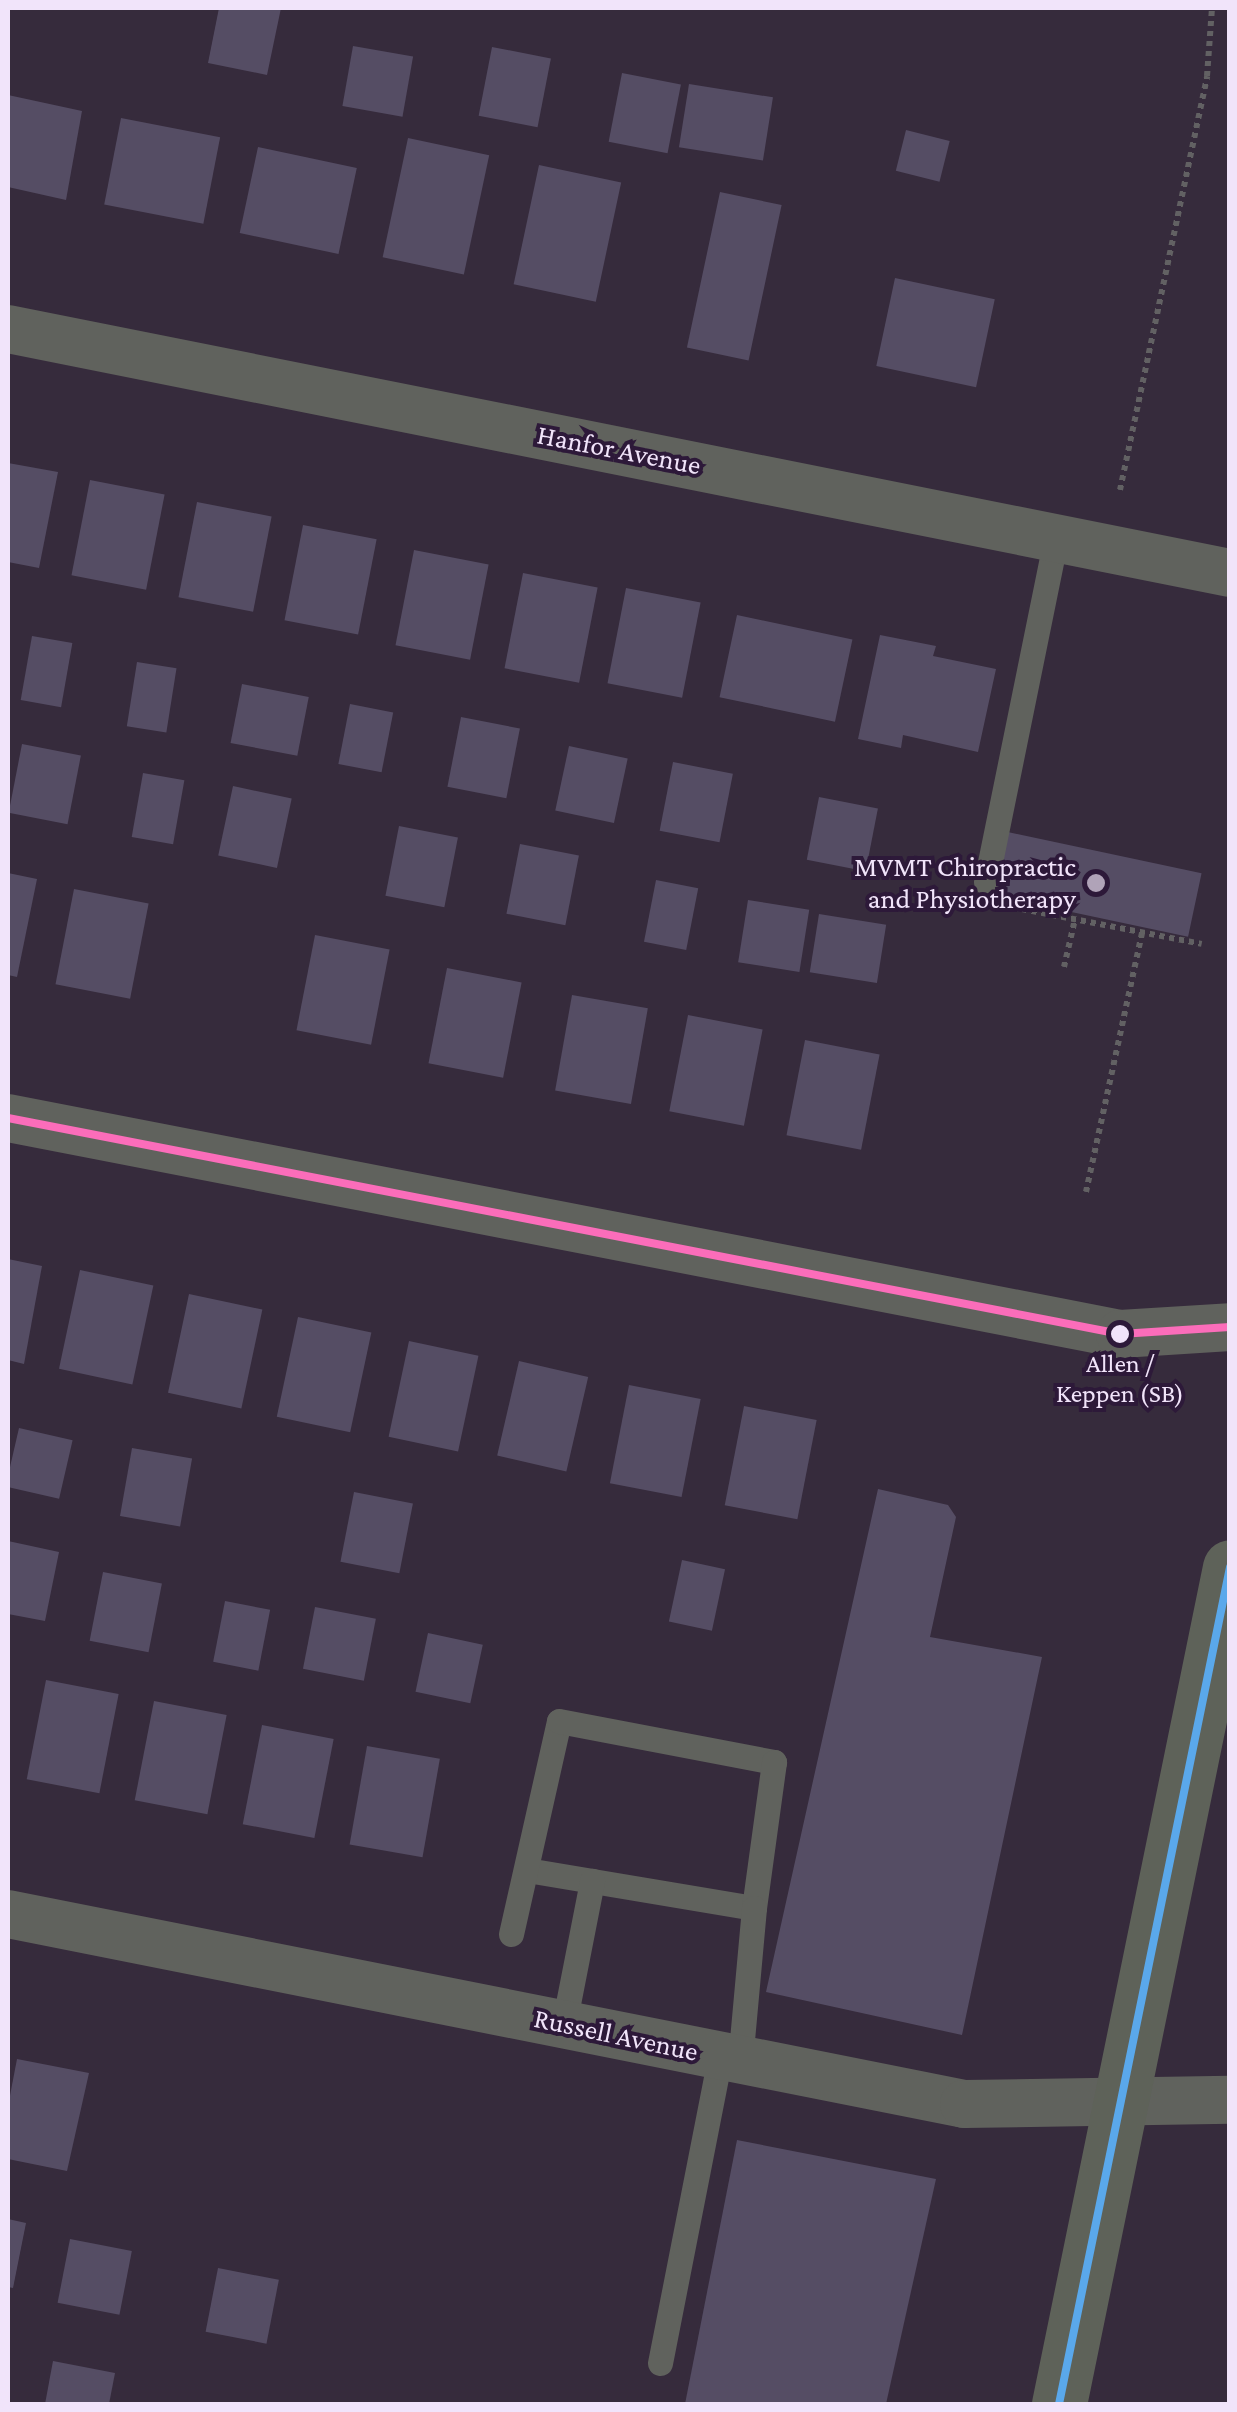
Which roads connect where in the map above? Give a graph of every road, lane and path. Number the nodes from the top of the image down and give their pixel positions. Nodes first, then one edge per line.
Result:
1 (1212, 8) edge
2 (8, 329) edge
3 (1120, 490) dead end
4 (1056, 538) junction
5 (1230, 573) edge
6 (986, 882) dead end
7 (1020, 909) dead end
8 (1075, 919) junction
9 (1142, 932) junction
10 (1202, 944) dead end
11 (1064, 967) dead end
12 (8, 1118) edge
13 (1086, 1192) dead end
14 (1230, 1328) edge
15 (1230, 1567) edge
16 (527, 1870) junction
17 (592, 1881) junction
18 (754, 1908) junction
19 (8, 1914) edge
20 (511, 1934) dead end
21 (564, 2024) junction
22 (730, 2059) junction
23 (1122, 2099) junction
24 (1230, 2100) edge
25 (660, 2363) dead end
26 (1060, 2404) edge

1 - 3 path
2 - 4 street, Hanfor Avenue
4 - 5 street, Hanfor Avenue
4 - 6 lane
7 - 8 path
8 - 9 path
8 - 11 path
9 - 10 path
9 - 13 path
12 - 14 street
15 - 23 main road
16 - 17 lane
16 - 18 lane
16 - 20 lane
17 - 18 lane
17 - 21 lane
18 - 22 lane
19 - 21 street, Russell Avenue
21 - 22 street, Russell Avenue
22 - 23 street, Russell Avenue
22 - 25 lane
23 - 24 street, Russell Avenue
23 - 26 main road

